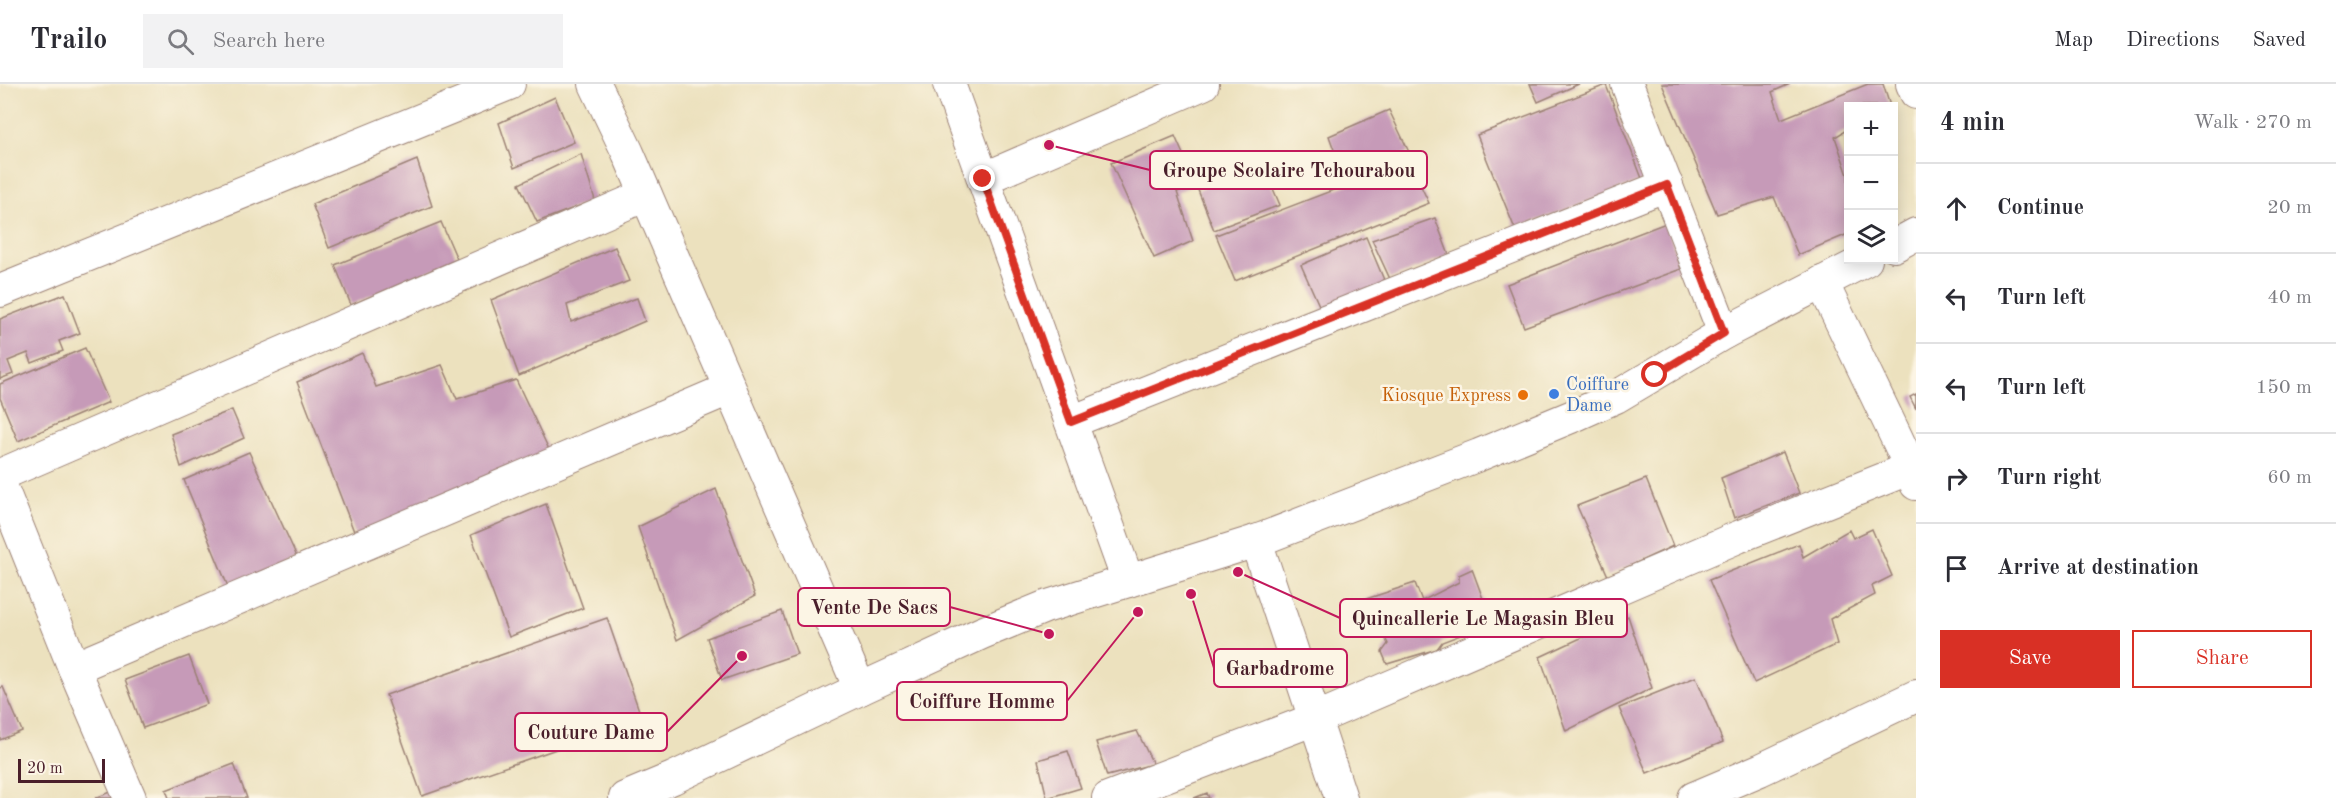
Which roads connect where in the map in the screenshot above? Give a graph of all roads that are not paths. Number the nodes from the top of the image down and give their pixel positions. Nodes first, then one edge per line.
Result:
1 (509, 84) edge
2 (595, 84) edge
3 (949, 84) edge
4 (1203, 84) edge
5 (1627, 84) edge
6 (1912, 84) edge
7 (1916, 93) edge
8 (983, 179) junction
9 (1667, 185) junction
10 (646, 195) junction
11 (1916, 234) edge
12 (1898, 243) edge
13 (1858, 264) edge
14 (1822, 282) junction
15 (0, 291) edge
16 (1724, 333) junction
17 (729, 388) junction
18 (1071, 422) junction
19 (1914, 473) edge
20 (0, 475) edge
21 (0, 483) edge
22 (1256, 541) junction
23 (1128, 581) junction
24 (74, 668) junction
25 (860, 689) junction
26 (1916, 696) edge
27 (1315, 719) junction
28 (130, 798) edge
29 (626, 798) edge
30 (1108, 798) edge
31 (1341, 798) edge
32 (1694, 798) edge

1 - 15 street
2 - 10 street
3 - 8 street
4 - 8 street
5 - 9 street
6 - 7 street
8 - 18 street
9 - 16 street
9 - 18 street
10 - 17 street
10 - 20 street
11 - 12 street
13 - 14 street
14 - 16 street
14 - 19 street
16 - 22 street
17 - 24 street
17 - 25 street
18 - 23 street
19 - 27 street
21 - 24 street
22 - 23 street
22 - 27 street
23 - 25 street
24 - 28 street
25 - 29 street
26 - 32 street
27 - 30 street
27 - 31 street

